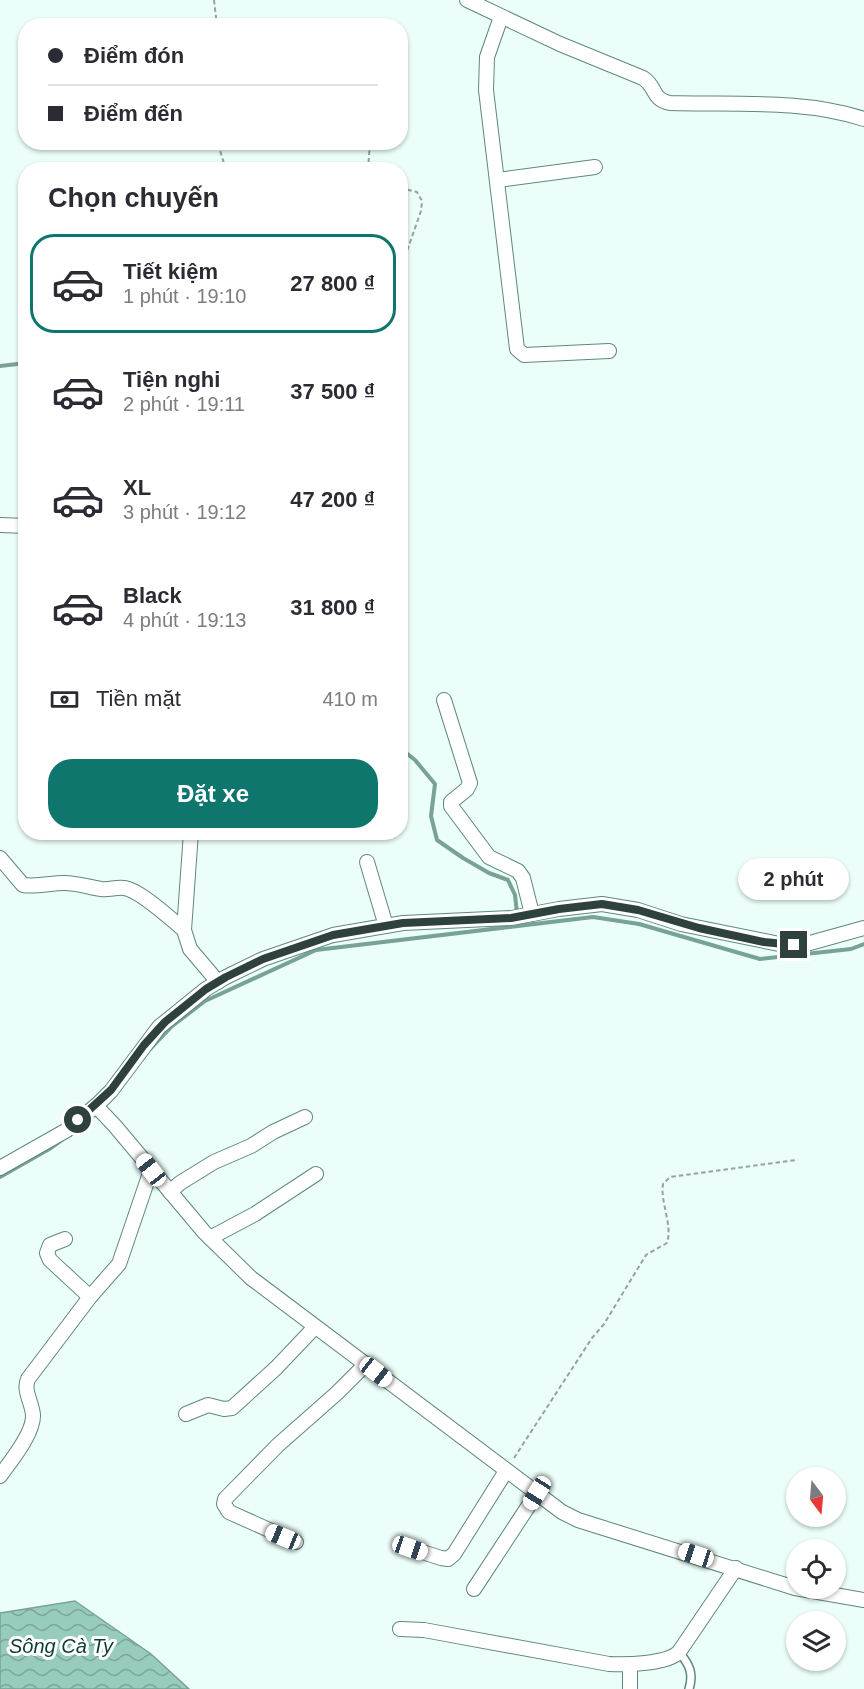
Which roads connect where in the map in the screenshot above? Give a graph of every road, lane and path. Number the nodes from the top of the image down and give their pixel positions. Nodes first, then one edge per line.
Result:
1 (214, 0) edge
2 (467, 0) edge
3 (501, 16) junction
4 (216, 18) edge
5 (864, 119) edge
6 (595, 167) dead end
7 (498, 180) junction
8 (408, 190) edge
9 (408, 248) edge
10 (609, 351) dead end
11 (0, 525) edge
12 (18, 526) edge
13 (444, 700) dead end
14 (191, 840) edge
15 (0, 858) edge
16 (367, 862) dead end
17 (532, 914) junction
18 (386, 926) junction
19 (864, 928) edge
20 (184, 930) junction
21 (218, 982) junction
22 (102, 1112) junction
23 (305, 1117) dead end
24 (796, 1160) dead end
25 (0, 1168) edge
26 (151, 1170) junction
27 (316, 1174) dead end
28 (170, 1192) junction
29 (210, 1238) junction
30 (65, 1239) dead end
31 (90, 1297) junction
32 (315, 1327) junction
33 (366, 1364) junction
34 (186, 1414) dead end
35 (506, 1471) junction
36 (0, 1476) edge
37 (537, 1493) junction
38 (296, 1542) dead end
39 (410, 1548) dead end
40 (736, 1568) junction
41 (474, 1589) dead end
42 (864, 1600) edge
43 (400, 1629) dead end
44 (679, 1652) junction
45 (630, 1665) junction
46 (630, 1689) edge
47 (689, 1689) edge

1 - 4 path
2 - 3 street
3 - 5 street
3 - 7 street
6 - 7 street
7 - 10 street
8 - 9 path
11 - 12 street
13 - 17 street
14 - 20 street
15 - 20 street
16 - 18 street
17 - 18 street
17 - 19 street
18 - 21 street
20 - 21 street
21 - 22 street
22 - 25 street
22 - 26 street
23 - 28 street
24 - 35 path
26 - 28 street
26 - 31 street
27 - 29 street
28 - 29 street
29 - 32 street
30 - 31 street
31 - 36 street
32 - 33 street
32 - 34 street
33 - 35 street
33 - 38 street
35 - 37 street
35 - 39 street
37 - 40 street
37 - 41 street
40 - 42 street
40 - 44 street
43 - 45 street
44 - 45 street
44 - 47 lane
45 - 46 street

